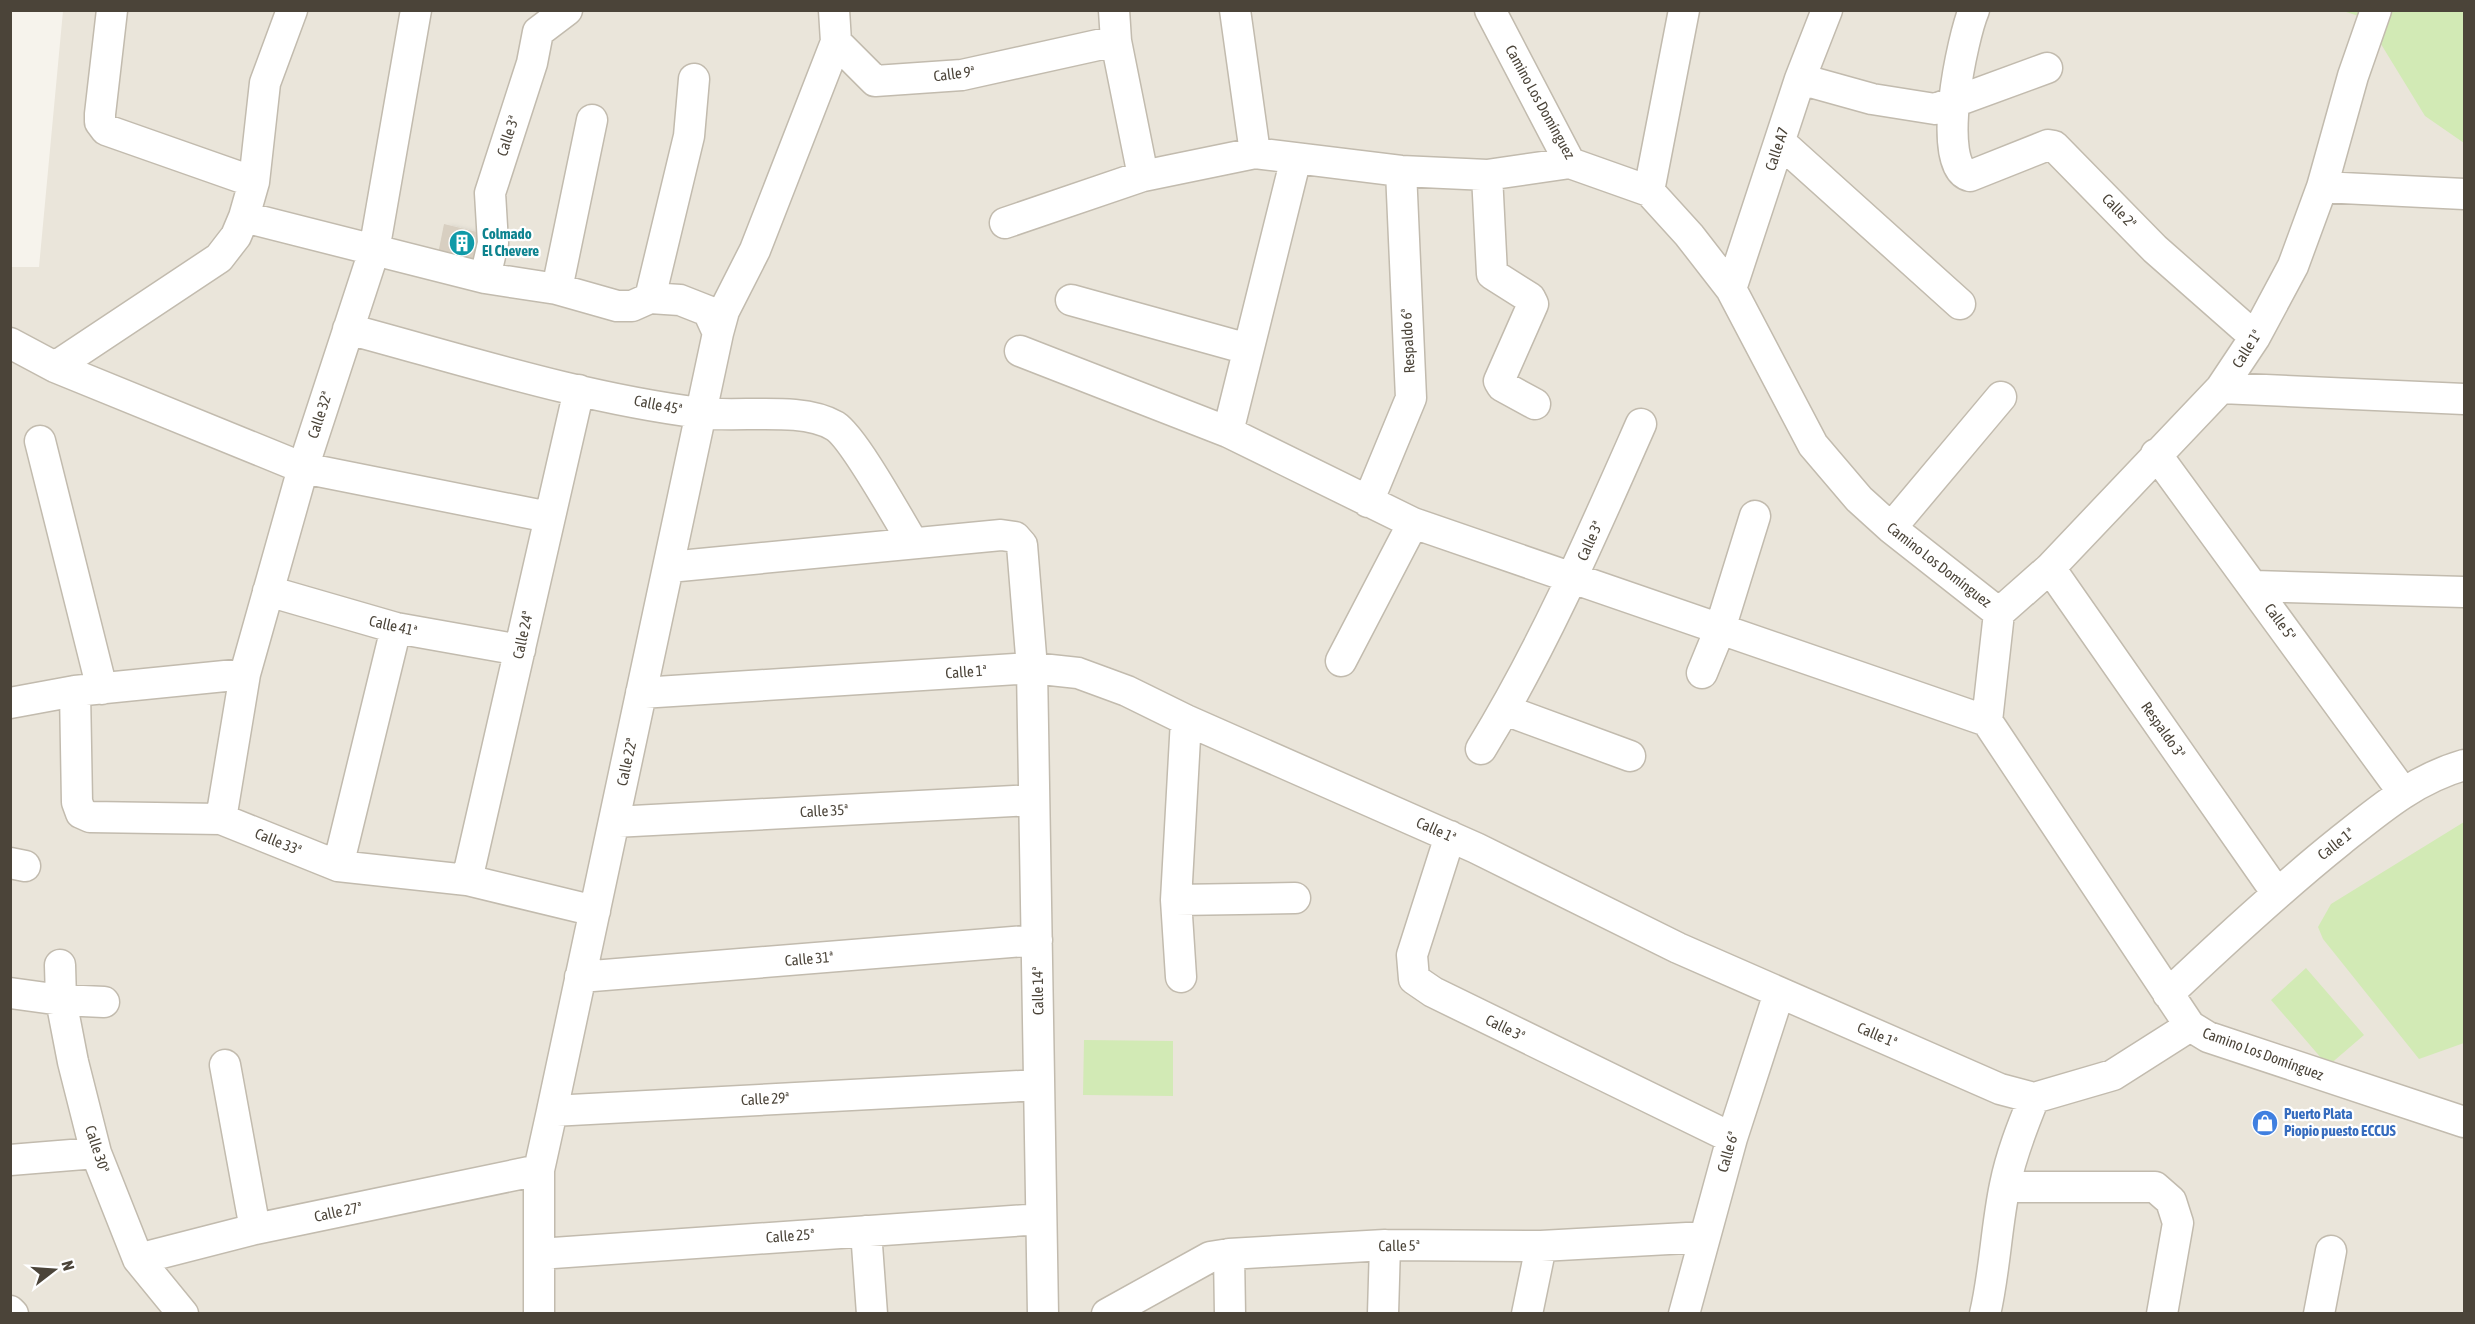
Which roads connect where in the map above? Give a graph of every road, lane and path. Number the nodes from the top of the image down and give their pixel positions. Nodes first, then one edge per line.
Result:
1 (112, 10) edge
2 (292, 10) edge
3 (416, 10) edge
4 (567, 10) edge
5 (834, 10) edge
6 (1114, 10) edge
7 (1235, 10) edge
8 (1490, 10) edge
9 (1684, 10) edge
10 (1827, 10) edge
11 (1974, 10) edge
12 (2376, 10) edge
13 (1116, 41) junction
14 (836, 42) junction
15 (2047, 68) dead end
16 (694, 79) dead end
17 (1800, 79) junction
18 (1954, 102) junction
19 (592, 120) dead end
20 (1780, 142) junction
21 (1255, 153) junction
22 (1296, 158) junction
23 (1570, 163) junction
24 (1401, 171) junction
25 (1487, 175) junction
26 (1143, 176) junction
27 (254, 182) junction
28 (2322, 187) junction
29 (1649, 191) junction
30 (2464, 194) edge
31 (244, 218) junction
32 (1005, 223) dead end
33 (374, 251) junction
34 (485, 278) junction
35 (557, 289) junction
36 (1731, 289) junction
37 (651, 298) junction
38 (1071, 300) dead end
39 (1960, 304) dead end
40 (348, 329) junction
41 (718, 333) junction
42 (2255, 337) junction
43 (10, 343) edge
44 (1248, 349) junction
45 (1020, 351) dead end
46 (55, 367) junction
47 (2221, 388) junction
48 (579, 390) junction
49 (2001, 397) dead end
50 (2464, 399) edge
51 (1535, 404) dead end
52 (702, 413) junction
53 (1641, 424) dead end
54 (1228, 432) junction
55 (40, 441) dead end
56 (2156, 454) junction
57 (303, 468) junction
58 (1368, 502) junction
59 (1755, 516) dead end
60 (549, 517) junction
61 (1413, 523) junction
62 (1891, 528) junction
63 (913, 543) junction
64 (669, 567) junction
65 (2050, 568) junction
66 (1573, 578) junction
67 (2254, 586) junction
68 (268, 591) junction
69 (2464, 592) edge
70 (1999, 613) junction
71 (396, 628) junction
72 (1720, 629) junction
73 (520, 650) junction
74 (1341, 661) dead end
75 (1032, 668) junction
76 (1702, 673) dead end
77 (244, 675) junction
78 (89, 690) junction
79 (641, 693) junction
80 (10, 703) edge
81 (1505, 710) junction
82 (1186, 720) junction
83 (1987, 721) junction
84 (1481, 749) dead end
85 (1630, 756) dead end
86 (2464, 765) edge
87 (2402, 791) junction
88 (1034, 800) junction
89 (221, 819) junction
90 (614, 822) junction
91 (1450, 836) junction
92 (338, 866) junction
93 (467, 880) junction
94 (2276, 892) junction
95 (1295, 898) dead end
96 (1176, 900) junction
97 (595, 911) junction
98 (1037, 940) junction
99 (60, 965) dead end
100 (580, 977) junction
101 (1181, 977) dead end
102 (10, 993) edge
103 (1779, 993) junction
104 (2168, 994) junction
105 (61, 1000) junction
106 (104, 1002) dead end
107 (2190, 1026) junction
108 (225, 1065) dead end
109 (1039, 1085) junction
110 (2034, 1098) junction
111 (552, 1111) junction
112 (2464, 1122) edge
113 (1732, 1138) junction
114 (96, 1153) junction
115 (10, 1160) edge
116 (539, 1170) junction
117 (2005, 1187) junction
118 (1041, 1219) junction
119 (255, 1229) junction
120 (866, 1231) junction
121 (1705, 1237) junction
122 (1385, 1245) junction
123 (1541, 1246) junction
124 (2331, 1251) dead end
125 (539, 1254) junction
126 (1229, 1254) junction
127 (138, 1259) junction
128 (183, 1314) edge
129 (539, 1314) edge
130 (872, 1314) edge
131 (1043, 1314) edge
132 (1107, 1314) edge
133 (1230, 1314) edge
134 (1383, 1314) edge
135 (1527, 1314) edge
136 (1684, 1314) edge
137 (1985, 1314) edge
138 (2162, 1314) edge
139 (2319, 1314) edge

1 - 27 street
2 - 27 street
3 - 33 street, Calle 32ª
4 - 34 street, Calle 3ª
5 - 14 street
6 - 13 street
7 - 21 street
8 - 23 street, Camino Los Domínguez
9 - 29 street
10 - 17 street, Calle A7
11 - 18 street
12 - 28 street, Calle 1ª
13 - 14 street, Calle 9ª
13 - 26 street
14 - 41 street, Calle 22ª
15 - 18 street
16 - 37 street
17 - 18 street
17 - 20 street, Calle A7
18 - 42 street, Calle 2ª
19 - 35 street
20 - 36 street, Calle A7
20 - 39 street
21 - 22 street
21 - 26 street
22 - 24 street
22 - 44 street
23 - 25 street
23 - 29 street, Camino Los Domínguez
24 - 25 street
24 - 58 street, Respaldo 6ª
25 - 51 street
26 - 32 street
27 - 31 street
28 - 30 street
28 - 42 street, Calle 1ª
29 - 36 street, Camino Los Domínguez
31 - 33 street
31 - 46 street
33 - 34 street
33 - 40 street, Calle 32ª
34 - 35 street
35 - 37 street
36 - 62 street, Camino Los Domínguez
37 - 41 street
38 - 44 street
40 - 48 street, Calle 45ª
40 - 57 street, Calle 32ª
41 - 52 street, Calle 22ª
42 - 47 street, Calle 1ª
43 - 46 street
44 - 54 street
45 - 54 street
46 - 57 street
47 - 50 street
47 - 56 street, Calle 1ª
48 - 52 street, Calle 45ª
48 - 60 street, Calle 24ª
49 - 62 street
52 - 63 street, Calle 45ª
52 - 64 street, Calle 22ª
53 - 66 street, Calle 3ª
54 - 58 street
55 - 78 street
56 - 65 street, Calle 1ª
56 - 67 street, Calle 5ª
57 - 60 street
57 - 68 street, Calle 32ª
58 - 61 street
59 - 72 street
60 - 73 street, Calle 24ª
61 - 66 street
61 - 74 street
62 - 70 street, Camino Los Domínguez
63 - 64 street
63 - 75 street, Calle 14ª
64 - 79 street, Calle 22ª
65 - 70 street, Calle 1ª
65 - 94 street, Respaldo 3ª
66 - 72 street
66 - 81 street, Calle 3ª
67 - 69 street
67 - 87 street, Calle 5ª
68 - 71 street, Calle 41ª
68 - 77 street, Calle 32ª
70 - 83 street, Camino Los Domínguez
71 - 73 street, Calle 41ª
71 - 92 street
72 - 76 street
72 - 83 street
73 - 93 street, Calle 24ª
75 - 79 street, Calle 1ª
75 - 82 street, Calle 1ª
75 - 88 street, Calle 14ª
77 - 78 street
77 - 89 street, Calle 32ª
78 - 80 street
78 - 89 street, Calle 33ª
79 - 90 street, Calle 22ª
81 - 84 street, Calle 3ª
81 - 85 street
82 - 91 street, Calle 1ª
82 - 96 street
83 - 104 street, Camino Los Domínguez
86 - 87 street, Calle 1ª
87 - 94 street, Calle 1ª
88 - 90 street, Calle 35ª
88 - 98 street, Calle 14ª
89 - 92 street, Calle 33ª
90 - 97 street, Calle 22ª
91 - 103 street, Calle 1ª
91 - 113 street, Calle 3ª
92 - 93 street, Calle 33ª
93 - 97 street, Calle 33ª
94 - 104 street, Calle 1ª
95 - 96 street
96 - 101 street
97 - 100 street, Calle 22ª
98 - 100 street, Calle 31ª
98 - 109 street, Calle 14ª
99 - 105 street, Calle 30ª
100 - 111 street, Calle 22ª
102 - 105 street
103 - 110 street, Calle 1ª
103 - 113 street, Calle 6ª
104 - 107 street, Camino Los Domínguez
105 - 106 street
105 - 114 street, Calle 30ª
107 - 110 street
107 - 112 street, Camino Los Domínguez
108 - 119 street
109 - 111 street, Calle 29ª
109 - 118 street, Calle 14ª
110 - 117 street
111 - 116 street
113 - 121 street, Calle 6ª
114 - 115 street
114 - 127 street, Calle 30ª
116 - 119 street, Calle 27ª
116 - 125 street
117 - 137 street
117 - 138 street
118 - 120 street, Calle 25ª
118 - 131 street, Calle 14ª
119 - 127 street, Calle 27ª
120 - 125 street, Calle 25ª
120 - 130 street
121 - 123 street, Calle 5ª
121 - 136 street, Calle 6ª
122 - 123 street, Calle 5ª
122 - 126 street, Calle 5ª
122 - 134 street
123 - 135 street
124 - 139 street
125 - 129 street
126 - 132 street, Calle 5ª
126 - 133 street
127 - 128 street, Calle 30ª

